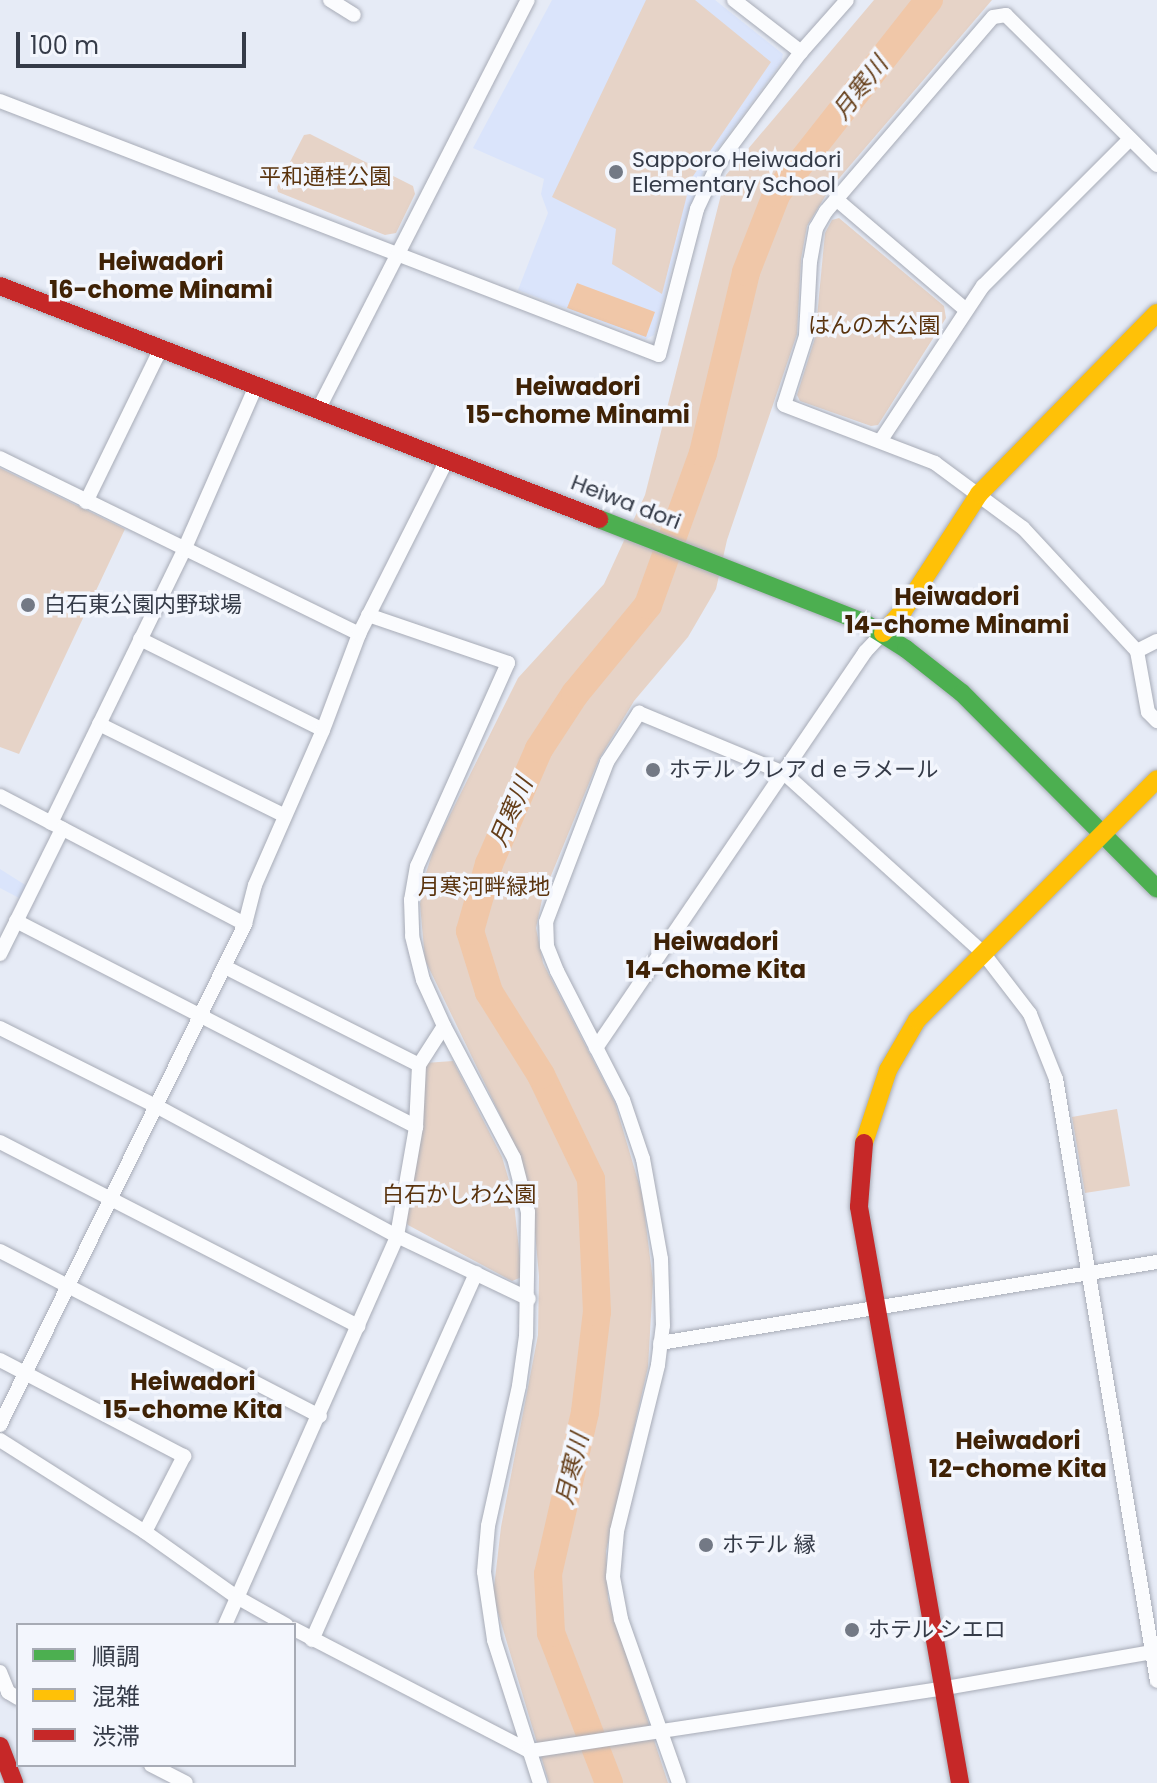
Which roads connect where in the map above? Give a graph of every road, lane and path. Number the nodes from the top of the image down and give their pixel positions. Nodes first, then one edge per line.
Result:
1 (330, 0) edge
2 (528, 0) edge
3 (734, 0) edge
4 (847, 0) edge
5 (354, 15) dead end
6 (801, 52) junction
7 (0, 101) edge
8 (1130, 139) junction
9 (1157, 165) edge
10 (836, 199) junction
11 (399, 254) junction
12 (0, 286) edge
13 (965, 309) junction
14 (1157, 313) edge
15 (160, 350) junction
16 (257, 384) junction
17 (319, 408) junction
18 (881, 440) junction
19 (0, 458) edge
20 (447, 460) junction
21 (979, 494) junction
22 (86, 502) junction
23 (184, 550) junction
24 (368, 615) junction
25 (883, 633) junction
26 (359, 634) junction
27 (140, 639) junction
28 (1157, 641) edge
29 (1137, 651) junction
30 (1157, 721) edge
31 (99, 724) junction
32 (323, 730) junction
33 (784, 773) junction
34 (1157, 779) edge
35 (0, 796) edge
36 (283, 815) junction
37 (56, 826) junction
38 (1103, 836) junction
39 (1157, 889) edge
40 (16, 921) junction
41 (245, 924) junction
42 (0, 954) edge
43 (984, 954) junction
44 (225, 967) junction
45 (203, 1015) junction
46 (444, 1026) junction
47 (0, 1028) edge
48 (596, 1048) junction
49 (419, 1065) junction
50 (158, 1107) junction
51 (416, 1127) junction
52 (0, 1142) edge
53 (112, 1198) junction
54 (397, 1236) junction
55 (0, 1251) edge
56 (1157, 1262) edge
57 (476, 1273) junction
58 (1088, 1276) junction
59 (69, 1285) junction
60 (529, 1299) junction
61 (876, 1307) junction
62 (358, 1326) junction
63 (660, 1343) junction
64 (0, 1360) edge
65 (26, 1373) junction
66 (320, 1416) junction
67 (0, 1425) edge
68 (0, 1440) edge
69 (145, 1532) junction
70 (235, 1596) junction
71 (226, 1623) edge
72 (282, 1623) edge
73 (296, 1630) edge
74 (312, 1640) junction
75 (1155, 1651) edge
76 (0, 1672) edge
77 (1157, 1681) edge
78 (946, 1688) junction
79 (16, 1697) edge
80 (661, 1729) junction
81 (0, 1746) edge
82 (529, 1751) junction
83 (174, 1770) edge
84 (14, 1783) edge
85 (186, 1783) edge
86 (540, 1783) edge
87 (679, 1783) edge
88 (960, 1783) edge

1 - 5 street
2 - 11 street
3 - 6 street
4 - 6 street
6 - 11 street
7 - 11 street
8 - 9 street
8 - 10 street
8 - 13 street
10 - 13 street
10 - 18 street
11 - 17 street
12 - 15 main road, Heiwa dori
13 - 18 street
14 - 21 main road
15 - 16 main road, Heiwa dori
15 - 22 street
16 - 17 main road, Heiwa dori
16 - 23 street
17 - 20 main road, Heiwa dori
18 - 21 street
19 - 22 street
20 - 24 street
20 - 25 main road, Heiwa dori
21 - 25 main road
21 - 29 street
22 - 23 street
23 - 26 street
23 - 27 street
24 - 26 street
24 - 46 street
25 - 33 street
25 - 38 main road, Heiwa dori
26 - 32 street
27 - 31 street
27 - 32 street
28 - 29 street
29 - 30 street
31 - 36 street
31 - 37 street
32 - 36 street
33 - 43 street
33 - 48 street
33 - 48 street
34 - 38 main road
35 - 37 street
36 - 41 street
37 - 40 street
37 - 41 street
38 - 39 main road, Heiwa dori
38 - 43 main road
40 - 42 street
40 - 45 street
41 - 44 street
43 - 58 street
43 - 61 main road
44 - 45 street
44 - 49 street
45 - 50 street
45 - 51 street
46 - 49 street
46 - 60 street
47 - 50 street
48 - 63 street
49 - 51 street
50 - 53 street
50 - 54 street
51 - 54 street
52 - 53 street
53 - 59 street
53 - 62 street
54 - 57 street
54 - 62 street
55 - 59 street
56 - 58 street
57 - 60 street
57 - 74 street
58 - 61 street
58 - 75 street
59 - 65 street
59 - 66 street
60 - 82 street
61 - 63 street
61 - 78 main road
62 - 66 street
63 - 80 street
64 - 65 street
65 - 67 street
65 - 69 street
66 - 70 street
68 - 69 street
69 - 70 street
70 - 71 street
70 - 72 street
73 - 74 street
74 - 82 street
75 - 77 street
75 - 78 street
76 - 79 street
78 - 80 street
78 - 88 main road
80 - 82 street
80 - 87 street
81 - 84 main road
82 - 86 street
83 - 85 street

